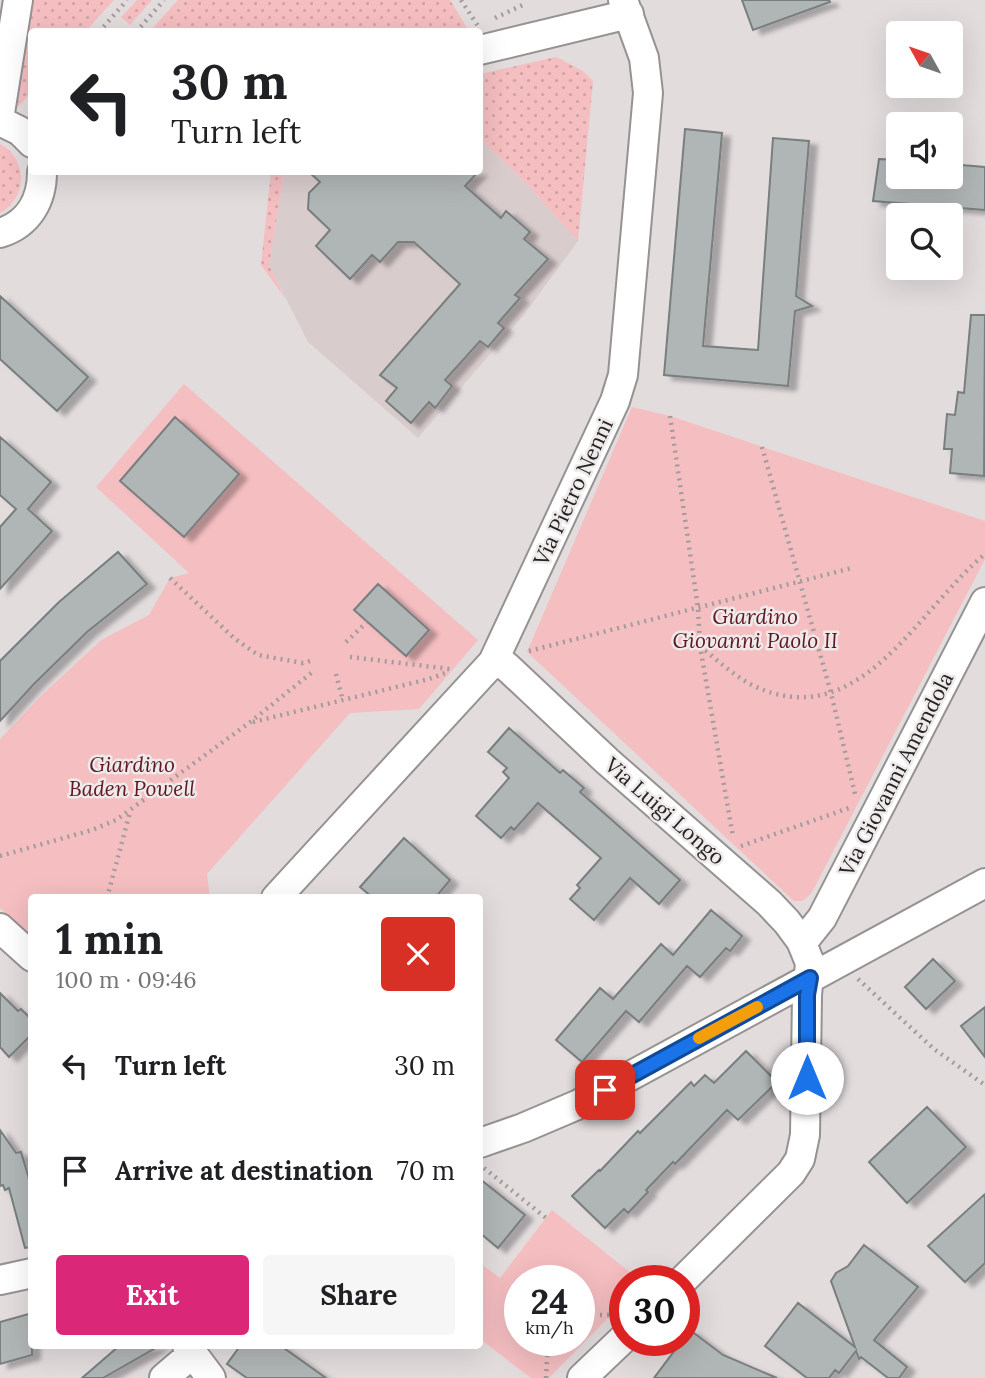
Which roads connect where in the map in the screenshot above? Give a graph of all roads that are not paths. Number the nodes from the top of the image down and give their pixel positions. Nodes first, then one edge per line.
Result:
1 (18, 0) edge
2 (626, 7) edge
3 (483, 49) edge
4 (0, 113) edge
5 (0, 121) edge
6 (28, 139) edge
7 (42, 175) edge
8 (0, 233) edge
9 (985, 602) edge
10 (493, 662) junction
11 (985, 883) edge
12 (279, 894) edge
13 (0, 928) edge
14 (802, 943) junction
15 (28, 953) edge
16 (810, 978) junction
17 (483, 1142) edge
18 (698, 1265) edge
19 (28, 1274) edge
20 (0, 1280) edge
21 (609, 1344) edge
22 (190, 1350) edge
23 (164, 1378) edge
24 (211, 1378) edge
25 (582, 1378) edge

1 - 4 street
2 - 3 street
2 - 10 street, Via Pietro Nenni
5 - 6 street
7 - 8 street
9 - 14 street, Via Giovanni Amendola
10 - 12 street, Via Pietro Nenni
10 - 14 street, Via Luigi Longo
11 - 16 street
13 - 15 street
14 - 16 street, Via Luigi Longo
16 - 17 street
16 - 18 street, Via Luigi Longo
19 - 20 street
21 - 25 street
22 - 23 street
22 - 24 street

